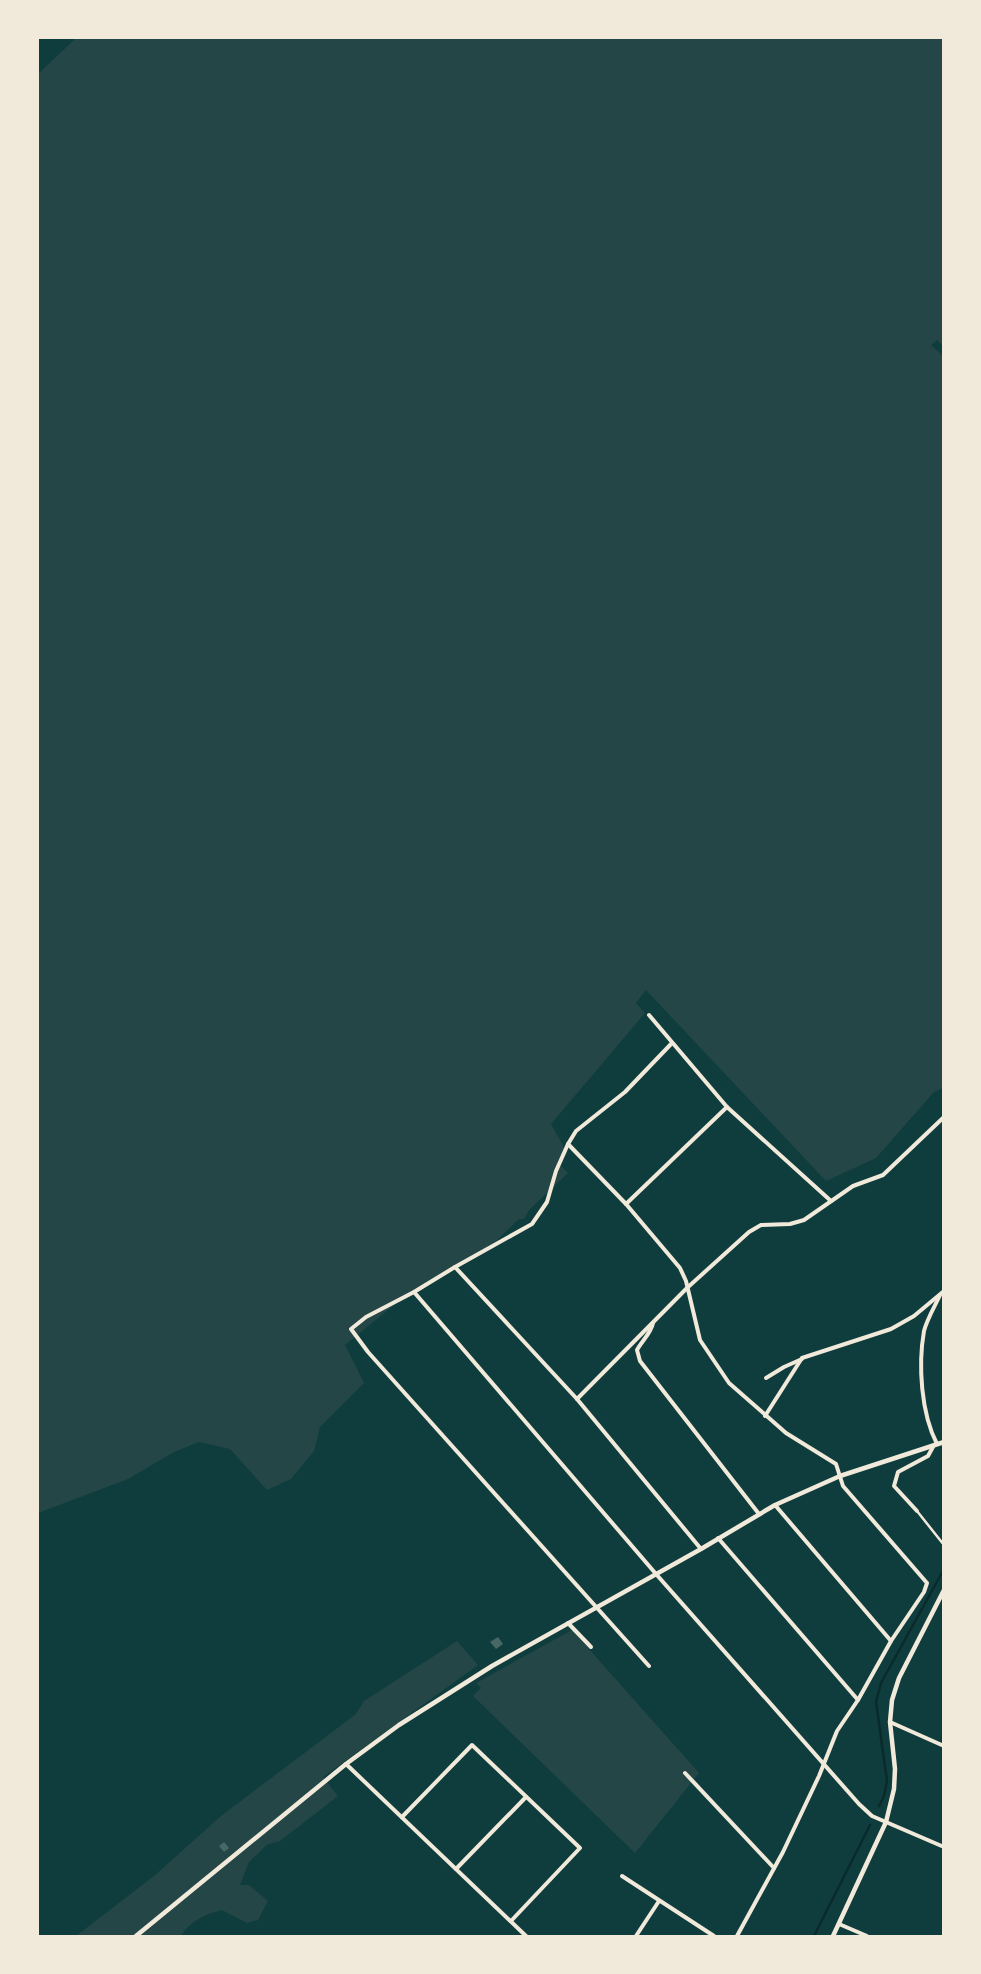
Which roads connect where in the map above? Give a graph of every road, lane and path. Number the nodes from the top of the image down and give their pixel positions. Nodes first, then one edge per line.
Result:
1 (649, 1015) dead end
2 (672, 1043) junction
3 (727, 1107) junction
4 (943, 1119) edge
5 (568, 1144) junction
6 (831, 1200) junction
7 (626, 1204) junction
8 (455, 1266) junction
9 (687, 1288) junction
10 (944, 1291) edge
11 (414, 1292) junction
12 (940, 1296) junction
13 (654, 1321) junction
14 (802, 1358) junction
15 (766, 1378) dead end
16 (577, 1399) junction
17 (765, 1416) junction
18 (944, 1442) edge
19 (935, 1445) junction
20 (840, 1476) junction
21 (775, 1504) junction
22 (917, 1511) joint
23 (759, 1514) junction
24 (718, 1538) junction
25 (944, 1544) edge
26 (701, 1549) junction
27 (656, 1574) junction
28 (944, 1590) edge
29 (596, 1607) junction
30 (568, 1623) junction
31 (891, 1641) junction
32 (591, 1647) dead end
33 (649, 1666) dead end
34 (858, 1700) junction
35 (890, 1722) junction
36 (944, 1746) edge
37 (824, 1762) junction
38 (346, 1764) junction
39 (686, 1773) dead end
40 (526, 1797) junction
41 (402, 1817) junction
42 (886, 1822) junction
43 (944, 1847) edge
44 (774, 1868) junction
45 (456, 1869) junction
46 (622, 1876) dead end
47 (659, 1901) junction
48 (511, 1922) junction
49 (839, 1924) junction
50 (136, 1936) edge
51 (526, 1936) edge
52 (636, 1936) edge
53 (714, 1936) edge
54 (737, 1936) edge
55 (833, 1936) edge
56 (867, 1936) edge

1 - 2 street
2 - 3 street
2 - 5 street
3 - 6 street
3 - 7 street
4 - 6 street
5 - 7 street
5 - 8 street
6 - 9 street
7 - 9 street
8 - 11 street
8 - 16 street
9 - 13 street
9 - 17 street
10 - 12 street
11 - 27 street
11 - 29 street
12 - 14 street
12 - 19 street
13 - 16 street
13 - 23 street
14 - 15 street
14 - 17 street
16 - 26 street
17 - 20 street
18 - 19 street
19 - 20 street
19 - 22 street
20 - 21 street
20 - 31 street
21 - 23 street
21 - 31 street
22 - 25 street
23 - 24 street
24 - 26 street
24 - 34 street
26 - 27 street
27 - 29 street
27 - 37 street
28 - 35 street
29 - 30 street
29 - 33 street
30 - 32 street
30 - 38 street
31 - 34 street
34 - 37 street
35 - 36 street
35 - 42 street
37 - 42 street
37 - 44 street
38 - 41 street
38 - 50 street
39 - 44 street
40 - 41 street
40 - 45 street
40 - 48 street
41 - 45 street
42 - 43 street
42 - 49 street
44 - 54 street
45 - 48 street
46 - 47 street
47 - 52 street
47 - 53 street
48 - 51 street
49 - 55 street
49 - 56 street

